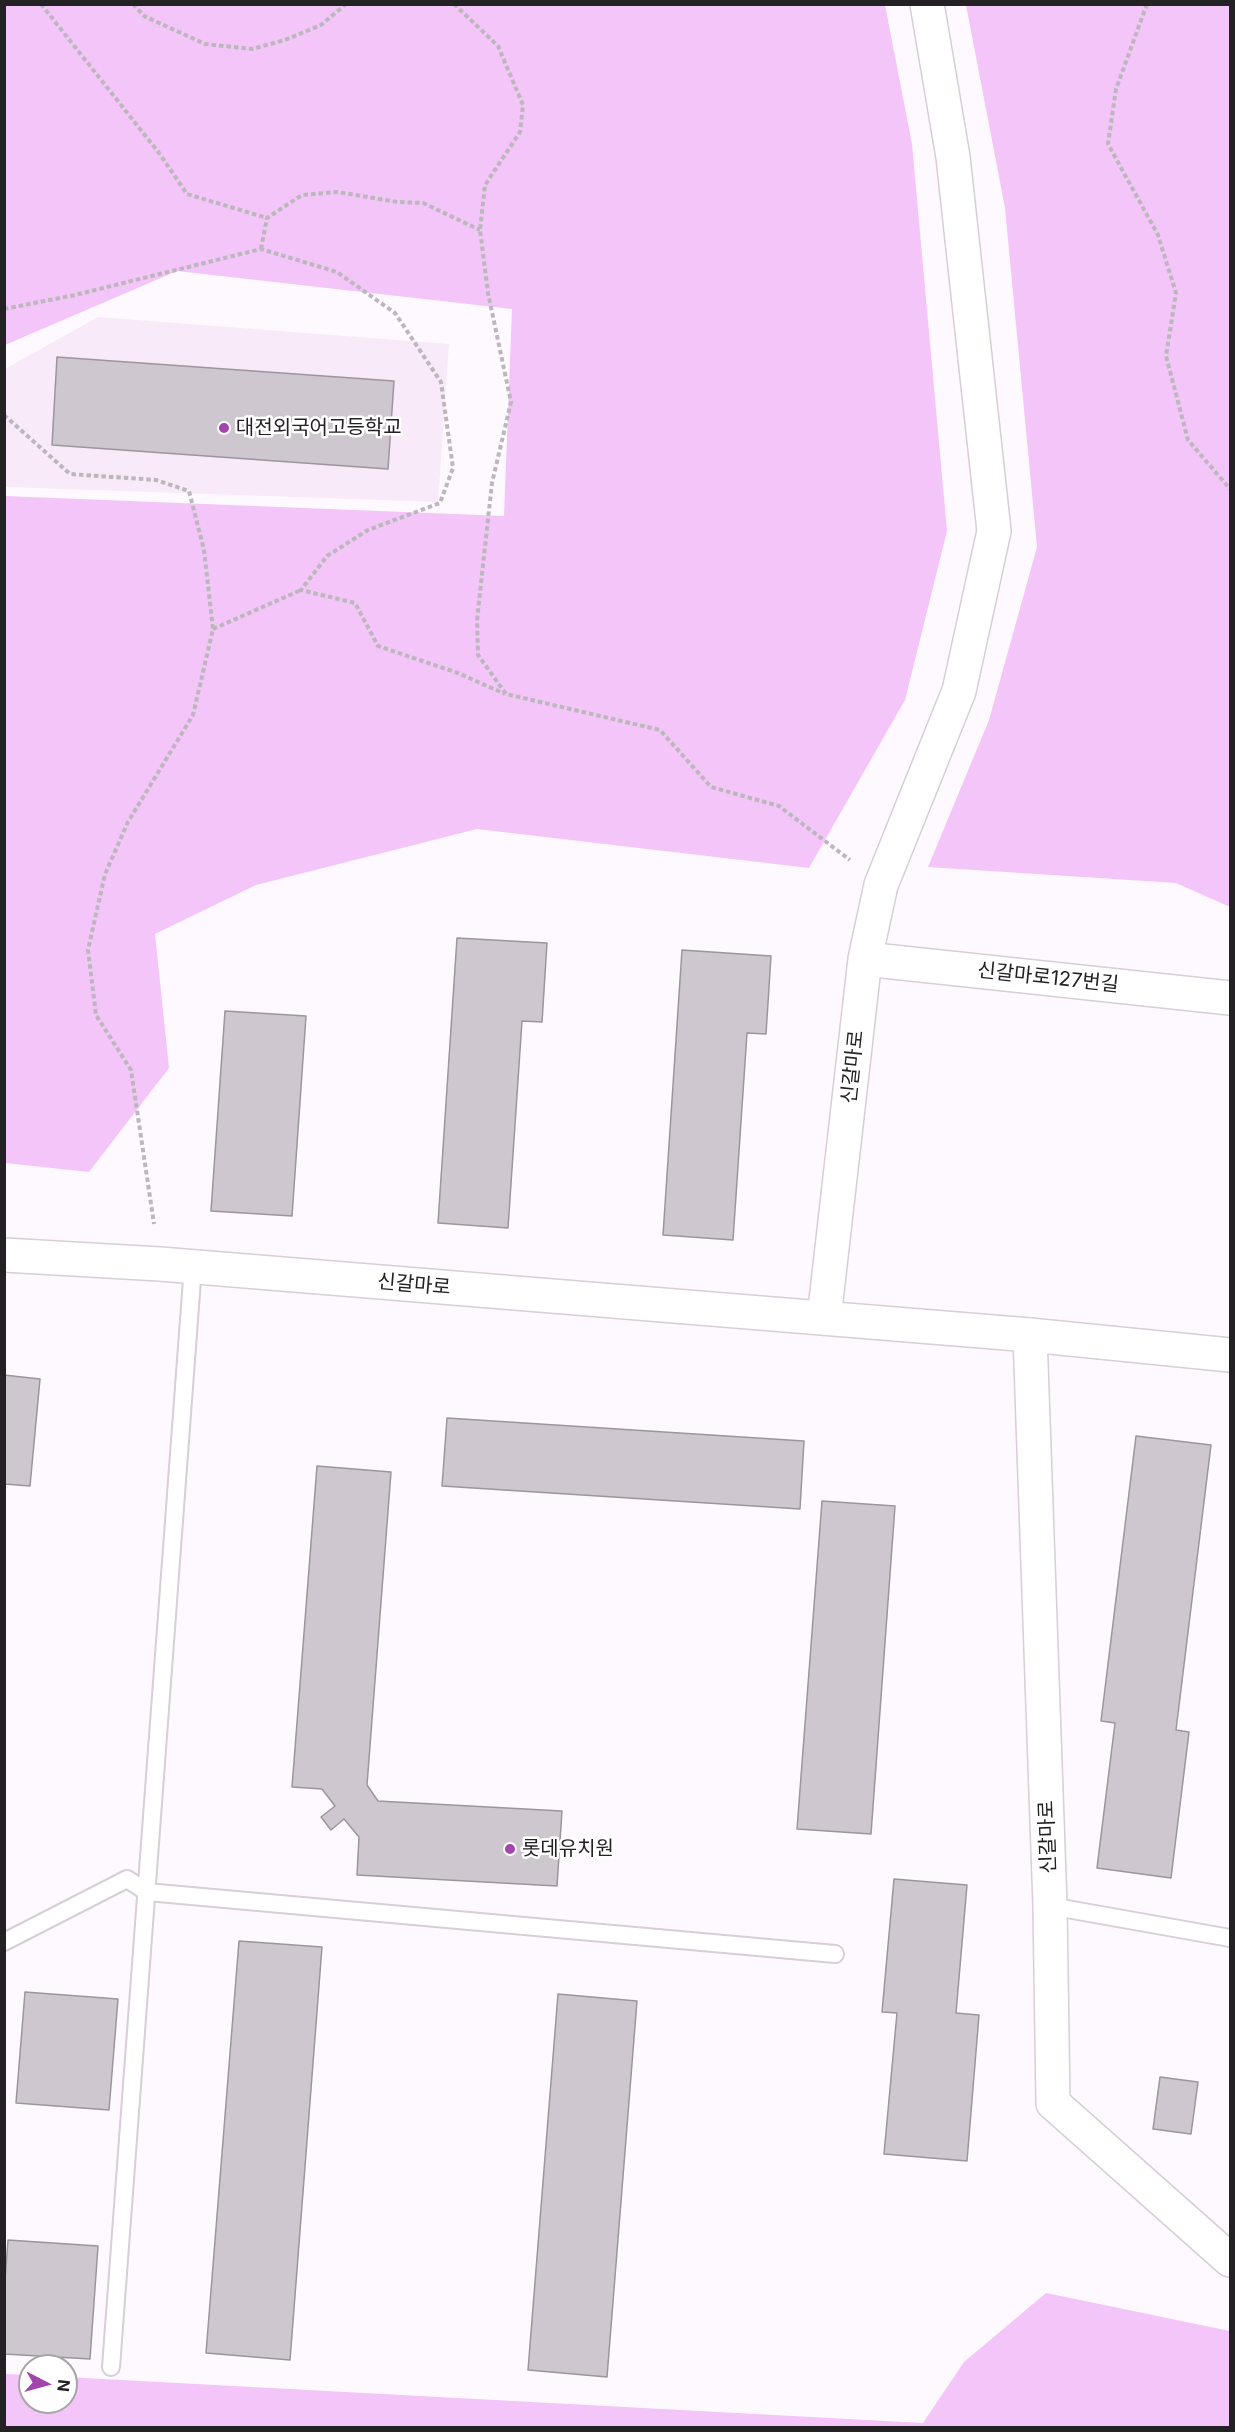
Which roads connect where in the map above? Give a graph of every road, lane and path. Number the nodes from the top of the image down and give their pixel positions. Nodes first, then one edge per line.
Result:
1 (41, 4) edge
2 (133, 4) edge
3 (346, 4) edge
4 (454, 4) edge
5 (927, 4) edge
6 (1147, 4) edge
7 (267, 218) junction
8 (480, 230) junction
9 (261, 249) junction
10 (4, 309) edge
11 (4, 415) edge
12 (1230, 489) edge
13 (301, 590) junction
14 (213, 629) junction
15 (506, 694) junction
16 (881, 885) junction
17 (865, 959) junction
18 (1230, 998) edge
19 (4, 1255) edge
20 (160, 1264) junction
21 (193, 1266) junction
22 (824, 1318) junction
23 (1030, 1335) junction
24 (1230, 1354) edge
25 (147, 1892) junction
26 (1050, 1906) junction
27 (1230, 1938) edge
28 (4, 1942) edge
29 (835, 1954) dead end
30 (1230, 2260) edge
31 (111, 2367) dead end

1 - 7 path
2 - 3 path
4 - 8 path
5 - 16 street, 신갈마로
6 - 12 path
7 - 8 path
7 - 9 path
8 - 15 path
9 - 10 path
9 - 13 path
11 - 14 path
13 - 14 path
13 - 15 path
14 - 20 path
15 - 16 path
16 - 17 street, 신갈마로
17 - 18 street, 신갈마로127번길
17 - 22 street, 신갈마로
19 - 20 street, 신갈마로
20 - 21 street, 신갈마로
21 - 22 street, 신갈마로
21 - 25 lane
22 - 23 street, 신갈마로
23 - 24 street, 신갈마로
23 - 26 street, 신갈마로
25 - 28 lane
25 - 29 lane
25 - 31 lane
26 - 27 lane
26 - 30 street, 신갈마로

